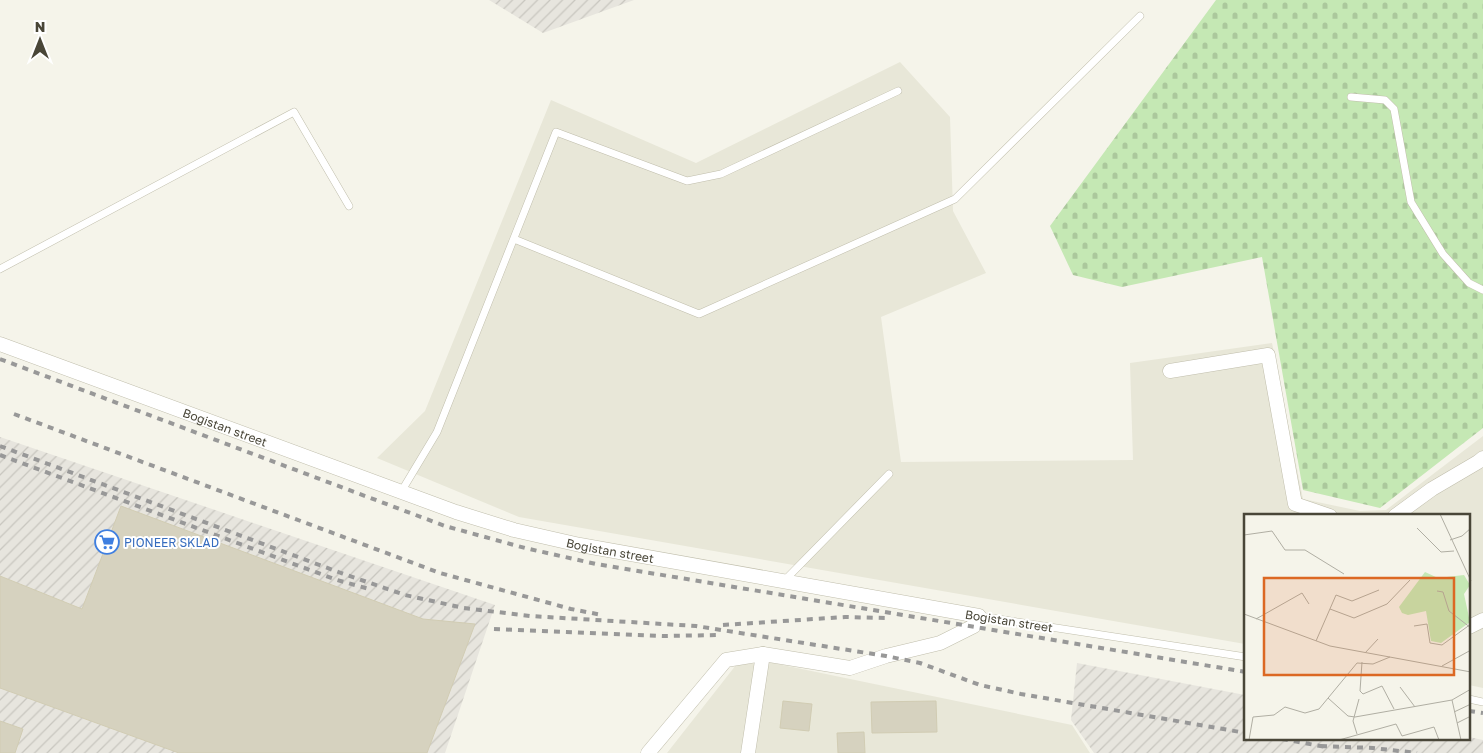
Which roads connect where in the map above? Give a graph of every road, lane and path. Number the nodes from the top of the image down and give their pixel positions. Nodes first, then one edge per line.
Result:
1 (1140, 16) dead end
2 (898, 91) dead end
3 (1351, 96) dead end
4 (349, 206) dead end
5 (514, 239) junction
6 (0, 269) edge
7 (1483, 290) edge
8 (0, 344) edge
9 (1170, 372) dead end
10 (1483, 458) edge
11 (888, 474) dead end
12 (401, 492) junction
13 (1324, 514) edge
14 (1398, 514) edge
15 (784, 580) junction
16 (979, 616) junction
17 (1483, 620) edge
18 (1470, 626) edge
19 (763, 654) junction
20 (1244, 657) edge
21 (1470, 699) edge
22 (1483, 702) edge
23 (648, 753) edge
24 (748, 753) edge

1 - 5 lane
2 - 5 lane
3 - 7 lane
4 - 6 lane
5 - 12 lane
8 - 12 street, Bogistan street
9 - 13 street
10 - 14 street
11 - 15 lane
12 - 15 street, Bogistan street
15 - 16 street, Bogistan street
16 - 19 street
16 - 20 lane, Bogistan street
17 - 18 street
19 - 23 street
19 - 24 street
21 - 22 lane

